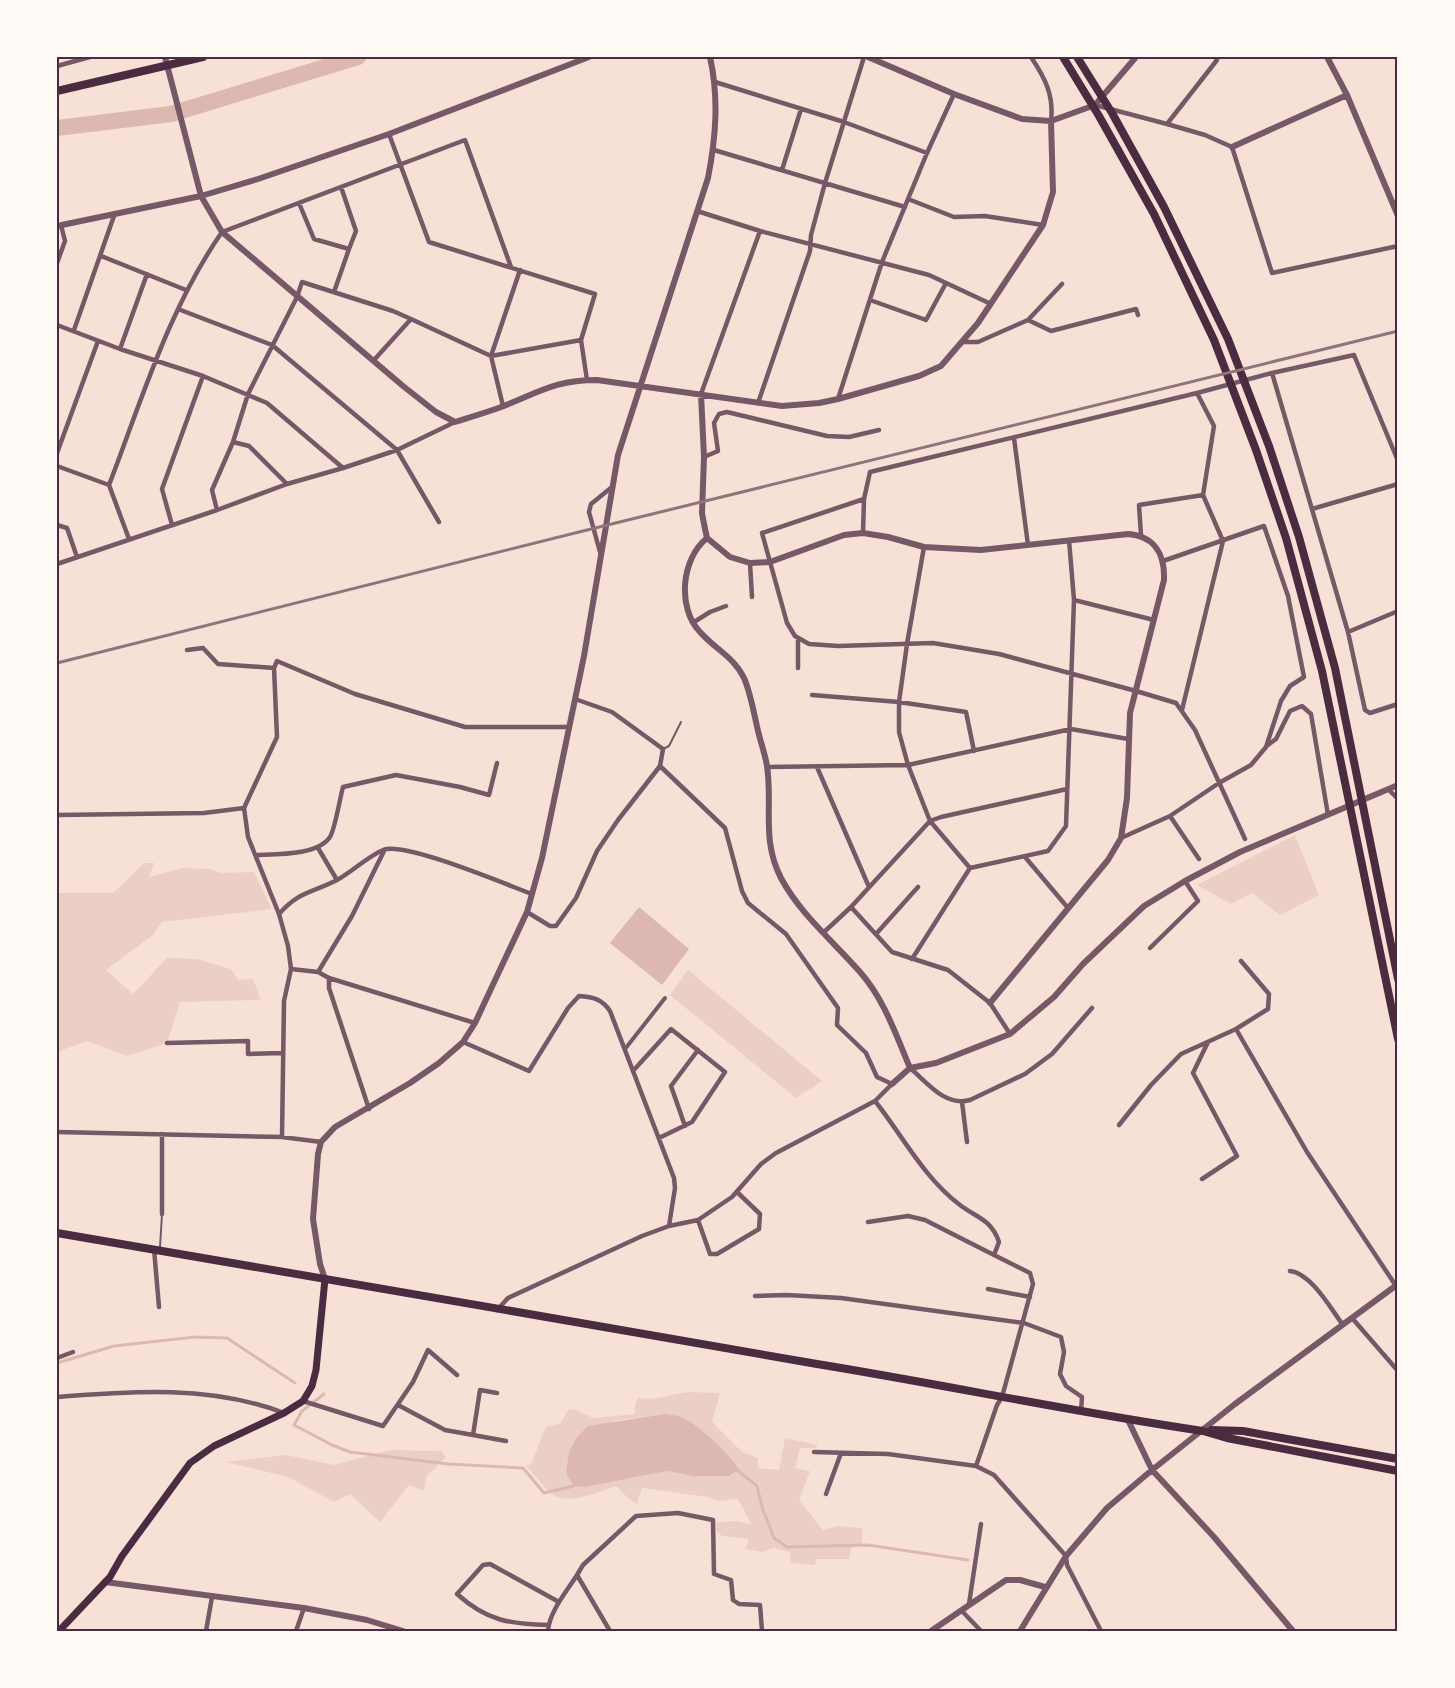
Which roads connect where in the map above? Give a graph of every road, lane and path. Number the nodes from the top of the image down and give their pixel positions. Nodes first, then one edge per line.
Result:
1 (90, 57) edge
2 (203, 57) edge
3 (589, 57) edge
4 (710, 57) edge
5 (866, 57) edge
6 (1031, 57) edge
7 (1062, 57) edge
8 (1077, 57) edge
9 (1136, 57) edge
10 (1215, 57) edge
11 (1327, 57) edge
12 (57, 66) edge
13 (167, 66) edge
14 (716, 82) junction
15 (57, 91) edge
16 (954, 94) junction
17 (1347, 95) junction
18 (1095, 105) junction
19 (801, 109) junction
20 (1051, 121) junction
21 (844, 122) junction
22 (1167, 124) junction
23 (389, 134) junction
24 (1232, 147) junction
25 (714, 150) junction
26 (927, 153) junction
27 (400, 165) junction
28 (782, 170) junction
29 (825, 183) junction
30 (341, 186) junction
31 (201, 196) junction
32 (908, 199) junction
33 (299, 203) junction
34 (905, 207) junction
35 (697, 211) junction
36 (116, 213) junction
37 (1398, 216) edge
38 (59, 225) edge
39 (1043, 225) junction
40 (760, 231) junction
41 (222, 232) junction
42 (811, 244) junction
43 (1398, 246) edge
44 (349, 249) junction
45 (101, 256) junction
46 (882, 262) junction
47 (57, 263) edge
48 (511, 267) junction
49 (520, 270) junction
50 (147, 274) junction
51 (946, 283) junction
52 (1062, 284) dead end
53 (186, 290) junction
54 (334, 292) junction
55 (297, 297) junction
56 (870, 300) junction
57 (991, 304) junction
58 (178, 309) junction
59 (1138, 315) dead end
60 (411, 319) junction
61 (1028, 320) junction
62 (57, 325) edge
63 (74, 330) junction
64 (581, 340) junction
65 (98, 341) junction
66 (963, 342) junction
67 (272, 345) junction
68 (120, 349) junction
69 (491, 356) junction
70 (374, 360) junction
71 (157, 361) junction
72 (1272, 374) junction
73 (203, 376) junction
74 (587, 380) junction
75 (639, 386) junction
76 (1197, 393) junction
77 (248, 394) junction
78 (701, 394) junction
79 (838, 399) junction
80 (758, 403) junction
81 (503, 406) junction
82 (455, 422) junction
83 (879, 430) dead end
84 (1014, 438) junction
85 (233, 442) junction
86 (397, 450) junction
87 (57, 453) edge
88 (704, 457) junction
89 (1398, 460) edge
90 (57, 466) edge
91 (343, 468) junction
92 (287, 483) junction
93 (1398, 484) edge
94 (109, 485) junction
95 (612, 487) junction
96 (1203, 495) junction
97 (864, 499) junction
98 (1312, 509) junction
99 (217, 510) junction
100 (439, 522) dead end
101 (57, 525) edge
102 (172, 525) junction
103 (863, 533) junction
104 (1141, 535) junction
105 (707, 538) junction
106 (129, 539) junction
107 (1069, 540) junction
108 (1223, 540) junction
109 (1028, 545) junction
110 (924, 547) junction
111 (601, 554) junction
112 (77, 557) junction
113 (1163, 561) junction
114 (770, 562) junction
115 (750, 563) junction
116 (57, 564) edge
117 (752, 597) dead end
118 (1074, 600) junction
119 (726, 606) dead end
120 (1398, 611) edge
121 (1154, 620) junction
122 (694, 622) junction
123 (1348, 632) junction
124 (798, 638) junction
125 (907, 644) junction
126 (187, 650) dead end
127 (274, 668) junction
128 (798, 668) dead end
129 (1072, 674) junction
130 (1136, 691) junction
131 (812, 695) dead end
132 (575, 699) junction
133 (899, 702) junction
134 (1398, 704) edge
135 (1182, 710) junction
136 (681, 722) dead end
137 (569, 727) junction
138 (1071, 729) junction
139 (1128, 739) junction
140 (1266, 747) junction
141 (663, 749) junction
142 (974, 751) junction
143 (497, 763) dead end
144 (908, 765) junction
145 (660, 766) junction
146 (767, 767) junction
147 (817, 767) junction
148 (1219, 783) junction
149 (1398, 785) edge
150 (1067, 789) junction
151 (1388, 789) junction
152 (1398, 799) edge
153 (244, 808) junction
154 (57, 815) edge
155 (1328, 815) junction
156 (1170, 816) junction
157 (930, 821) junction
158 (1121, 838) junction
159 (1245, 839) dead end
160 (318, 848) junction
161 (385, 849) junction
162 (255, 855) junction
163 (1024, 857) junction
164 (1199, 859) dead end
165 (970, 868) junction
166 (337, 880) junction
167 (1185, 882) junction
168 (869, 887) junction
169 (918, 887) dead end
170 (532, 894) junction
171 (851, 907) junction
172 (1068, 908) junction
173 (527, 912) junction
174 (279, 914) junction
175 (823, 933) junction
176 (876, 934) junction
177 (1150, 948) dead end
178 (912, 959) junction
179 (1240, 961) dead end
180 (291, 969) junction
181 (318, 972) junction
182 (328, 978) junction
183 (1398, 979) edge
184 (665, 998) dead end
185 (990, 1003) junction
186 (1092, 1008) dead end
187 (475, 1023) junction
188 (1236, 1029) junction
189 (1010, 1034) junction
190 (1398, 1039) edge
191 (463, 1042) junction
192 (1208, 1042) junction
193 (167, 1043) dead end
194 (624, 1049) junction
195 (698, 1050) junction
196 (282, 1053) junction
197 (910, 1068) junction
198 (633, 1071) junction
199 (892, 1084) junction
200 (875, 1101) junction
201 (962, 1102) junction
202 (369, 1109) junction
203 (1119, 1125) dead end
204 (685, 1126) junction
205 (57, 1132) edge
206 (162, 1134) junction
207 (282, 1137) junction
208 (658, 1138) junction
209 (321, 1142) junction
210 (967, 1142) dead end
211 (1202, 1179) dead end
212 (737, 1192) junction
213 (162, 1214) joint
214 (698, 1220) junction
215 (868, 1222) dead end
216 (669, 1226) junction
217 (57, 1233) edge
218 (157, 1250) junction
219 (994, 1255) junction
220 (1290, 1271) dead end
221 (325, 1279) junction
222 (1397, 1285) edge
223 (988, 1289) dead end
224 (755, 1296) dead end
225 (1030, 1297) junction
226 (159, 1307) dead end
227 (497, 1310) junction
228 (1353, 1318) junction
229 (1024, 1323) junction
230 (1342, 1325) junction
231 (73, 1352) dead end
232 (57, 1358) edge
233 (1398, 1371) edge
234 (457, 1375) dead end
235 (496, 1393) dead end
236 (57, 1396) edge
237 (1002, 1397) junction
238 (303, 1401) junction
239 (398, 1405) junction
240 (1082, 1411) junction
241 (284, 1413) junction
242 (1128, 1420) junction
243 (1203, 1431) junction
244 (473, 1435) junction
245 (506, 1441) dead end
246 (814, 1452) dead end
247 (842, 1453) junction
248 (1398, 1459) edge
249 (976, 1466) junction
250 (1152, 1470) junction
251 (1398, 1471) edge
252 (826, 1494) dead end
253 (981, 1524) dead end
254 (1066, 1556) junction
255 (577, 1575) junction
256 (105, 1582) junction
257 (1046, 1587) junction
258 (212, 1597) junction
259 (559, 1602) junction
260 (969, 1604) junction
261 (304, 1608) junction
262 (961, 1610) junction
263 (549, 1625) junction
264 (59, 1631) edge
265 (206, 1631) edge
266 (296, 1631) edge
267 (403, 1631) edge
268 (548, 1631) edge
269 (609, 1631) edge
270 (762, 1631) edge
271 (931, 1631) edge
272 (981, 1631) edge
273 (1020, 1631) edge
274 (1101, 1631) edge
275 (1293, 1631) edge

1 - 12 street
2 - 13 main road
3 - 23 street
4 - 14 street
5 - 16 street
5 - 21 street
6 - 20 street
7 - 190 highway
8 - 183 highway
9 - 18 street
10 - 22 street
11 - 17 street
13 - 15 main road
13 - 31 street
14 - 19 street
14 - 25 street
16 - 20 street
16 - 26 street
17 - 24 street
17 - 37 street
18 - 20 street
18 - 22 street
19 - 21 street
19 - 28 street
20 - 39 street
21 - 26 street
21 - 29 street
22 - 24 street
23 - 27 street
23 - 31 street
24 - 43 street
25 - 28 street
25 - 35 street
26 - 32 street
27 - 30 street
27 - 48 street
27 - 48 street
28 - 29 street
29 - 34 street
29 - 42 street
30 - 33 street
30 - 44 street
31 - 36 street
31 - 41 street
32 - 34 street
32 - 39 street
33 - 41 street
33 - 44 street
34 - 46 street
35 - 40 street
35 - 75 street
36 - 38 street
36 - 45 street
38 - 47 street
39 - 57 street
40 - 42 street
40 - 78 street
41 - 53 street
41 - 55 street
42 - 46 street
42 - 80 street
44 - 54 street
45 - 50 street
45 - 63 street
46 - 51 street
46 - 56 street
48 - 49 street
49 - 64 street
49 - 69 street
50 - 53 street
50 - 68 street
51 - 56 street
51 - 57 street
52 - 61 street
53 - 58 street
54 - 55 street
54 - 60 street
55 - 67 street
55 - 70 street
56 - 79 street
57 - 66 street
58 - 67 street
58 - 71 street
59 - 61 street
60 - 69 street
60 - 70 street
61 - 66 street
62 - 63 street
63 - 65 street
64 - 69 street
64 - 74 street
65 - 68 street
65 - 87 street
66 - 79 street
67 - 77 street
67 - 86 street
68 - 71 street
69 - 81 street
70 - 82 street
71 - 73 street
71 - 94 street
72 - 76 street
72 - 89 street
72 - 98 street
73 - 77 street
73 - 102 street
74 - 75 street
74 - 81 street
75 - 78 street
75 - 95 street
76 - 84 street
76 - 96 street
77 - 85 street
77 - 91 street
78 - 80 street
78 - 88 street
79 - 80 street
81 - 82 street
82 - 86 street
83 - 88 street
84 - 97 street
84 - 109 street
85 - 92 street
85 - 99 street
86 - 91 street
86 - 100 street
88 - 105 street
90 - 94 street
91 - 92 street
92 - 99 street
93 - 98 street
94 - 106 street
95 - 111 street
95 - 111 street
96 - 104 street
96 - 108 street
97 - 103 street
97 - 114 street
98 - 123 street
99 - 102 street
101 - 112 street
102 - 106 street
103 - 110 street
103 - 114 street
104 - 107 street
104 - 113 street
105 - 115 street
105 - 122 street
106 - 112 street
107 - 109 street
107 - 118 street
108 - 113 street
108 - 135 street
108 - 140 street
109 - 110 street
110 - 125 street
111 - 132 street
112 - 116 street
113 - 121 street
114 - 115 street
114 - 124 street
115 - 117 street
118 - 121 street
118 - 129 street
119 - 122 street
120 - 123 street
121 - 130 street
122 - 146 street
123 - 134 street
124 - 125 street
124 - 128 street
125 - 129 street
125 - 133 street
126 - 127 street
127 - 137 street
127 - 153 street
129 - 130 street
129 - 138 street
130 - 135 street
130 - 139 street
131 - 133 street
132 - 137 street
132 - 141 street
133 - 142 street
133 - 144 street
135 - 148 street
136 - 141 lane
137 - 170 street
138 - 139 street
138 - 142 street
138 - 150 street
139 - 158 street
140 - 148 street
140 - 155 street
141 - 145 street
142 - 144 street
143 - 160 street
144 - 147 street
144 - 157 street
145 - 173 street
145 - 199 street
146 - 147 street
146 - 175 street
147 - 168 street
148 - 156 street
148 - 159 street
149 - 151 street
150 - 157 street
150 - 163 street
151 - 152 street
151 - 155 street
153 - 154 street
153 - 162 street
155 - 167 street
156 - 158 street
156 - 164 street
157 - 165 street
157 - 168 street
158 - 172 street
160 - 162 street
160 - 166 street
161 - 166 street
161 - 170 street
161 - 181 street
162 - 174 street
163 - 165 street
163 - 172 street
165 - 178 street
166 - 174 street
167 - 177 street
167 - 189 street
168 - 171 street
169 - 176 street
170 - 173 street
171 - 175 street
171 - 176 street
172 - 185 street
173 - 187 street
174 - 180 street
175 - 197 street
176 - 178 street
178 - 185 street
179 - 188 street
180 - 181 street
180 - 196 street
181 - 182 street
182 - 187 street
182 - 202 street
184 - 194 street
185 - 189 street
186 - 201 street
187 - 191 street
188 - 192 street
188 - 222 street
189 - 197 street
191 - 194 street
191 - 202 street
192 - 203 street
192 - 211 street
193 - 196 street
194 - 198 street
195 - 198 street
195 - 204 street
195 - 204 street
196 - 207 street
197 - 199 street
197 - 201 street
198 - 208 street
199 - 200 street
200 - 212 street
200 - 219 street
201 - 210 street
202 - 209 street
204 - 208 street
205 - 206 street
206 - 207 street
206 - 213 street
207 - 209 street
208 - 216 street
209 - 221 street
212 - 214 street
212 - 214 street
213 - 218 lane
214 - 216 street
215 - 219 street
216 - 227 street
217 - 218 main road
218 - 221 main road
218 - 226 street
219 - 225 street
220 - 230 street
221 - 227 main road
221 - 238 main road
222 - 228 street
223 - 225 street
224 - 229 street
225 - 229 street
227 - 237 main road
228 - 230 street
228 - 233 street
229 - 237 street
229 - 240 street
230 - 243 street
231 - 232 street
234 - 239 street
235 - 244 street
236 - 241 street
237 - 240 main road
237 - 249 street
238 - 239 street
238 - 241 main road
239 - 244 street
240 - 242 main road
241 - 256 main road
242 - 243 main road
242 - 250 street
243 - 248 highway
243 - 250 street
243 - 251 highway
244 - 245 street
246 - 247 street
247 - 249 street
247 - 252 street
249 - 254 street
250 - 254 street
250 - 275 street
253 - 260 street
254 - 257 street
254 - 274 street
255 - 259 street
255 - 269 street
255 - 270 street
256 - 258 street
256 - 264 main road
257 - 260 street
257 - 273 street
258 - 261 street
258 - 265 street
259 - 263 street
259 - 263 street
260 - 262 street
261 - 266 street
261 - 267 street
262 - 271 street
262 - 272 street
263 - 268 street

